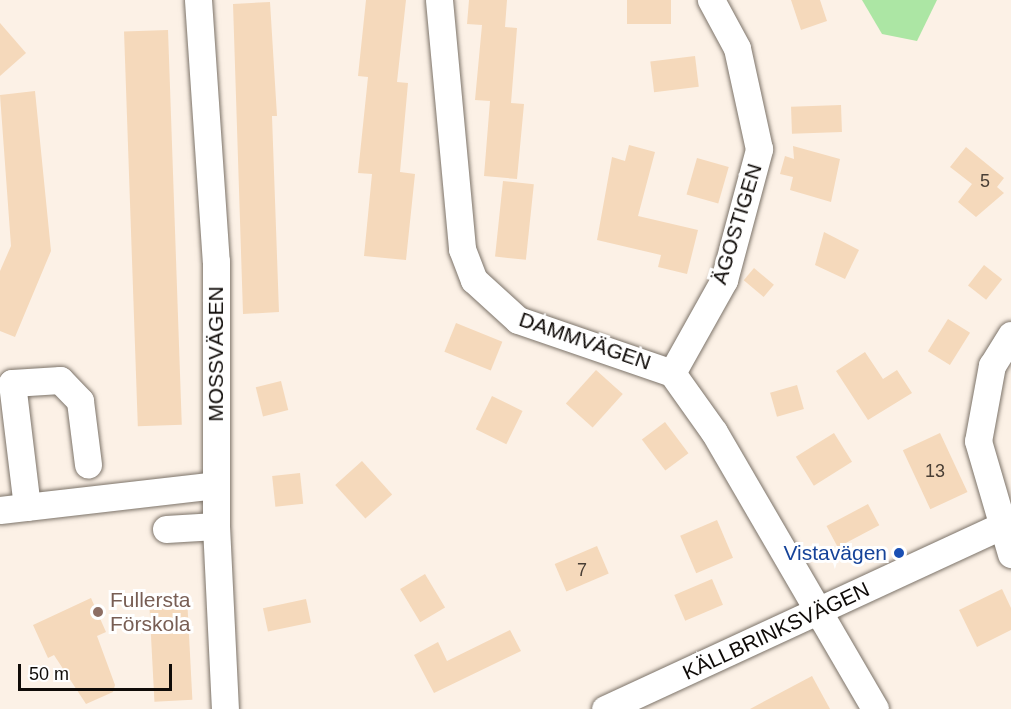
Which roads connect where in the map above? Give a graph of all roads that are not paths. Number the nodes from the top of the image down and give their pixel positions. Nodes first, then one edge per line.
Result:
1 (198, 0) edge
2 (439, 0) edge
3 (711, 0) edge
4 (1011, 335) edge
5 (672, 373) junction
6 (88, 464) dead end
7 (216, 485) junction
8 (27, 507) junction
9 (0, 510) edge
10 (1007, 523) edge
11 (216, 526) junction
12 (166, 530) dead end
13 (1011, 554) edge
14 (816, 613) junction
15 (225, 709) edge
16 (605, 709) edge
17 (875, 709) edge

1 - 7 street, MOSSVÄGEN
2 - 5 street, DAMMVÄGEN
3 - 5 street, ÄGOSTIGEN
4 - 10 street
5 - 14 street, DAMMVÄGEN
6 - 8 street
7 - 8 street
7 - 11 street, MOSSVÄGEN
8 - 9 street
10 - 13 street
10 - 14 street, KÄLLBRINKSVÄGEN
11 - 12 street
11 - 15 street, MOSSVÄGEN
14 - 16 street, KÄLLBRINKSVÄGEN
14 - 17 street, DAMMVÄGEN

